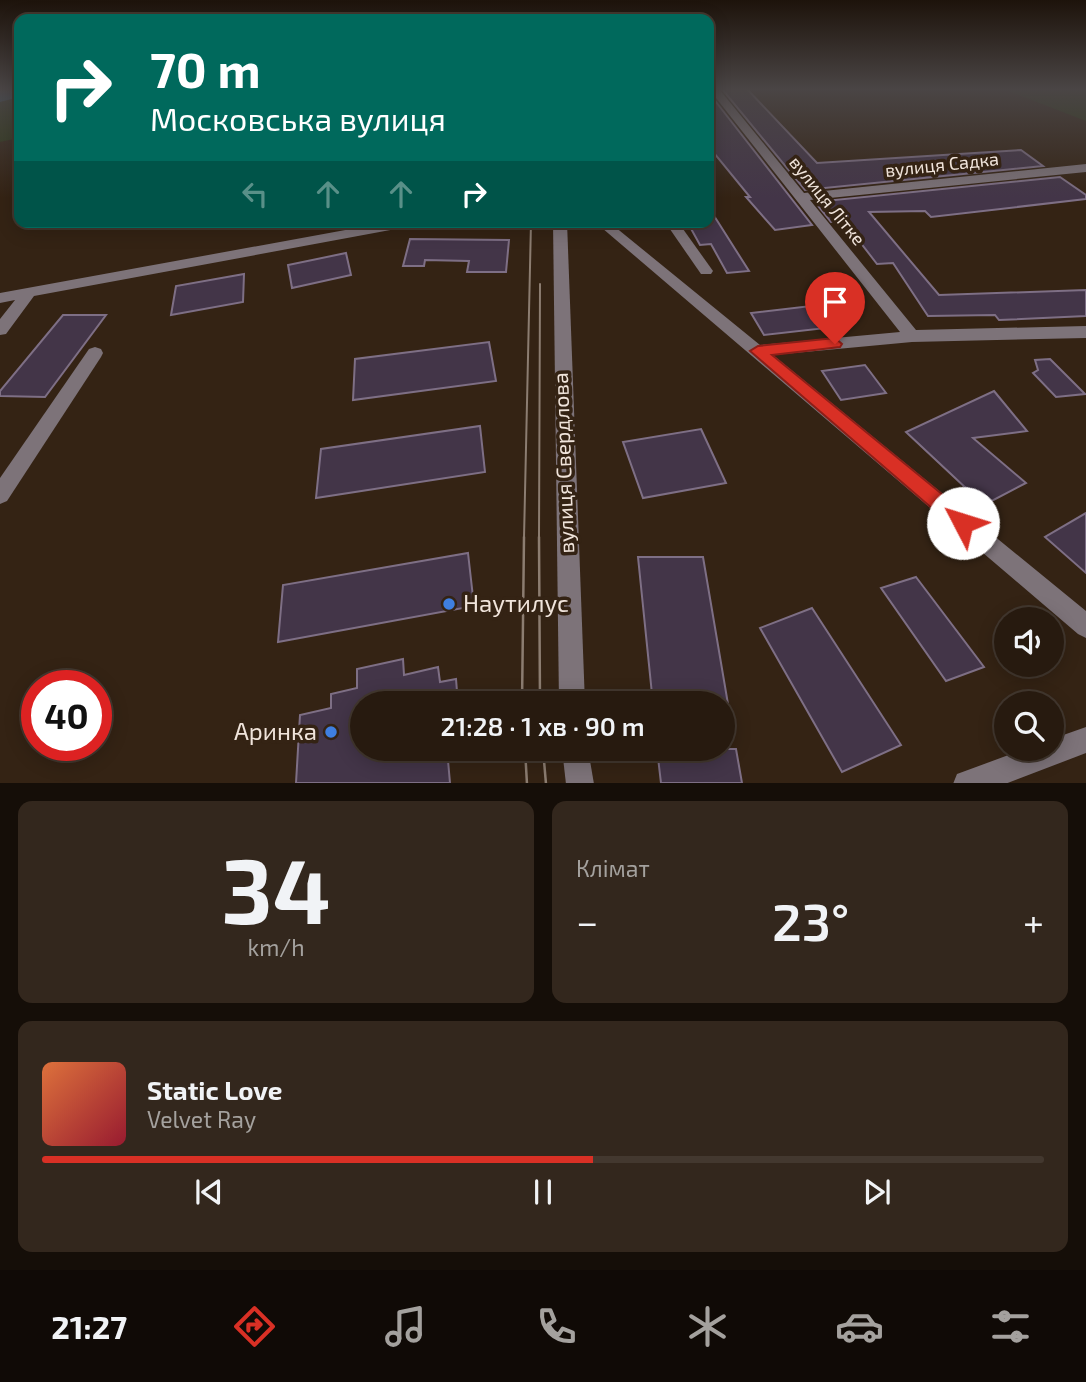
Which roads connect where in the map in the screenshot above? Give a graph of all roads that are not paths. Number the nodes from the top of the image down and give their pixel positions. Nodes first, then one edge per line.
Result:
1 (744, 126) edge
2 (1086, 168) edge
3 (802, 197) junction
4 (379, 228) edge
5 (560, 228) edge
6 (608, 228) edge
7 (675, 228) edge
8 (706, 271) dead end
9 (30, 292) junction
10 (0, 298) edge
11 (0, 330) edge
12 (1086, 331) edge
13 (912, 336) junction
14 (758, 351) junction
15 (95, 353) dead end
16 (0, 495) edge
17 (1086, 626) edge
18 (572, 691) edge
19 (1086, 740) edge
20 (577, 761) edge
21 (580, 783) edge
22 (967, 783) edge

1 - 3 street, вулиця Літке
2 - 3 street, вулиця Садка
3 - 13 street, вулиця Літке
4 - 9 street
5 - 18 street, вулиця Свердлова
6 - 14 street
7 - 8 street
9 - 10 street
9 - 11 street
12 - 13 street
13 - 14 street
14 - 17 street
15 - 16 street
19 - 22 street
20 - 21 street

